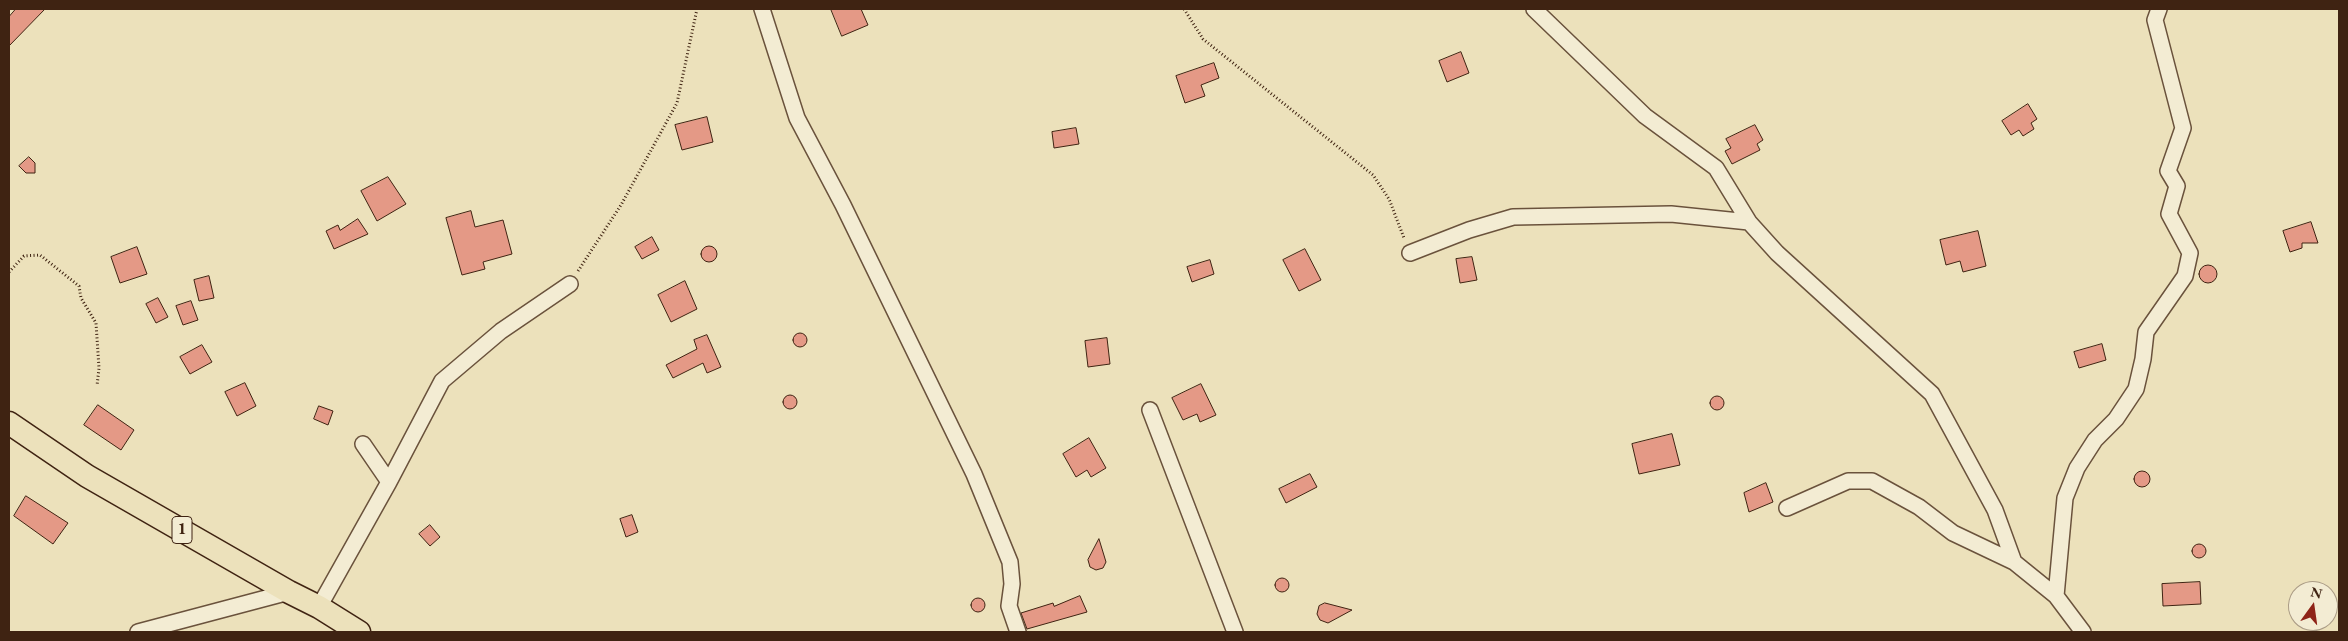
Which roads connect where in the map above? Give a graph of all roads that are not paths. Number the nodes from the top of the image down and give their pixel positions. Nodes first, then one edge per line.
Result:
1 (762, 9) edge
2 (1534, 9) edge
3 (2159, 9) edge
4 (1749, 222) junction
5 (1410, 253) road end
6 (570, 284) road end
7 (1150, 410) dead end
8 (9, 423) edge
9 (363, 444) dead end
10 (389, 482) junction
11 (1787, 508) dead end
12 (2014, 562) junction
13 (289, 592) junction
14 (2056, 596) junction
15 (319, 607) junction
16 (138, 632) edge
17 (359, 632) edge
18 (1018, 632) edge
19 (1235, 632) edge
20 (2083, 632) edge

1 - 18 street
2 - 4 street
3 - 14 street
4 - 5 street
4 - 12 street
6 - 10 street
7 - 19 street
8 - 13 main road, 1
9 - 10 street
10 - 15 street
11 - 12 street
12 - 14 street
13 - 15 main road, 1
13 - 16 street
14 - 20 street
15 - 17 main road, 1

